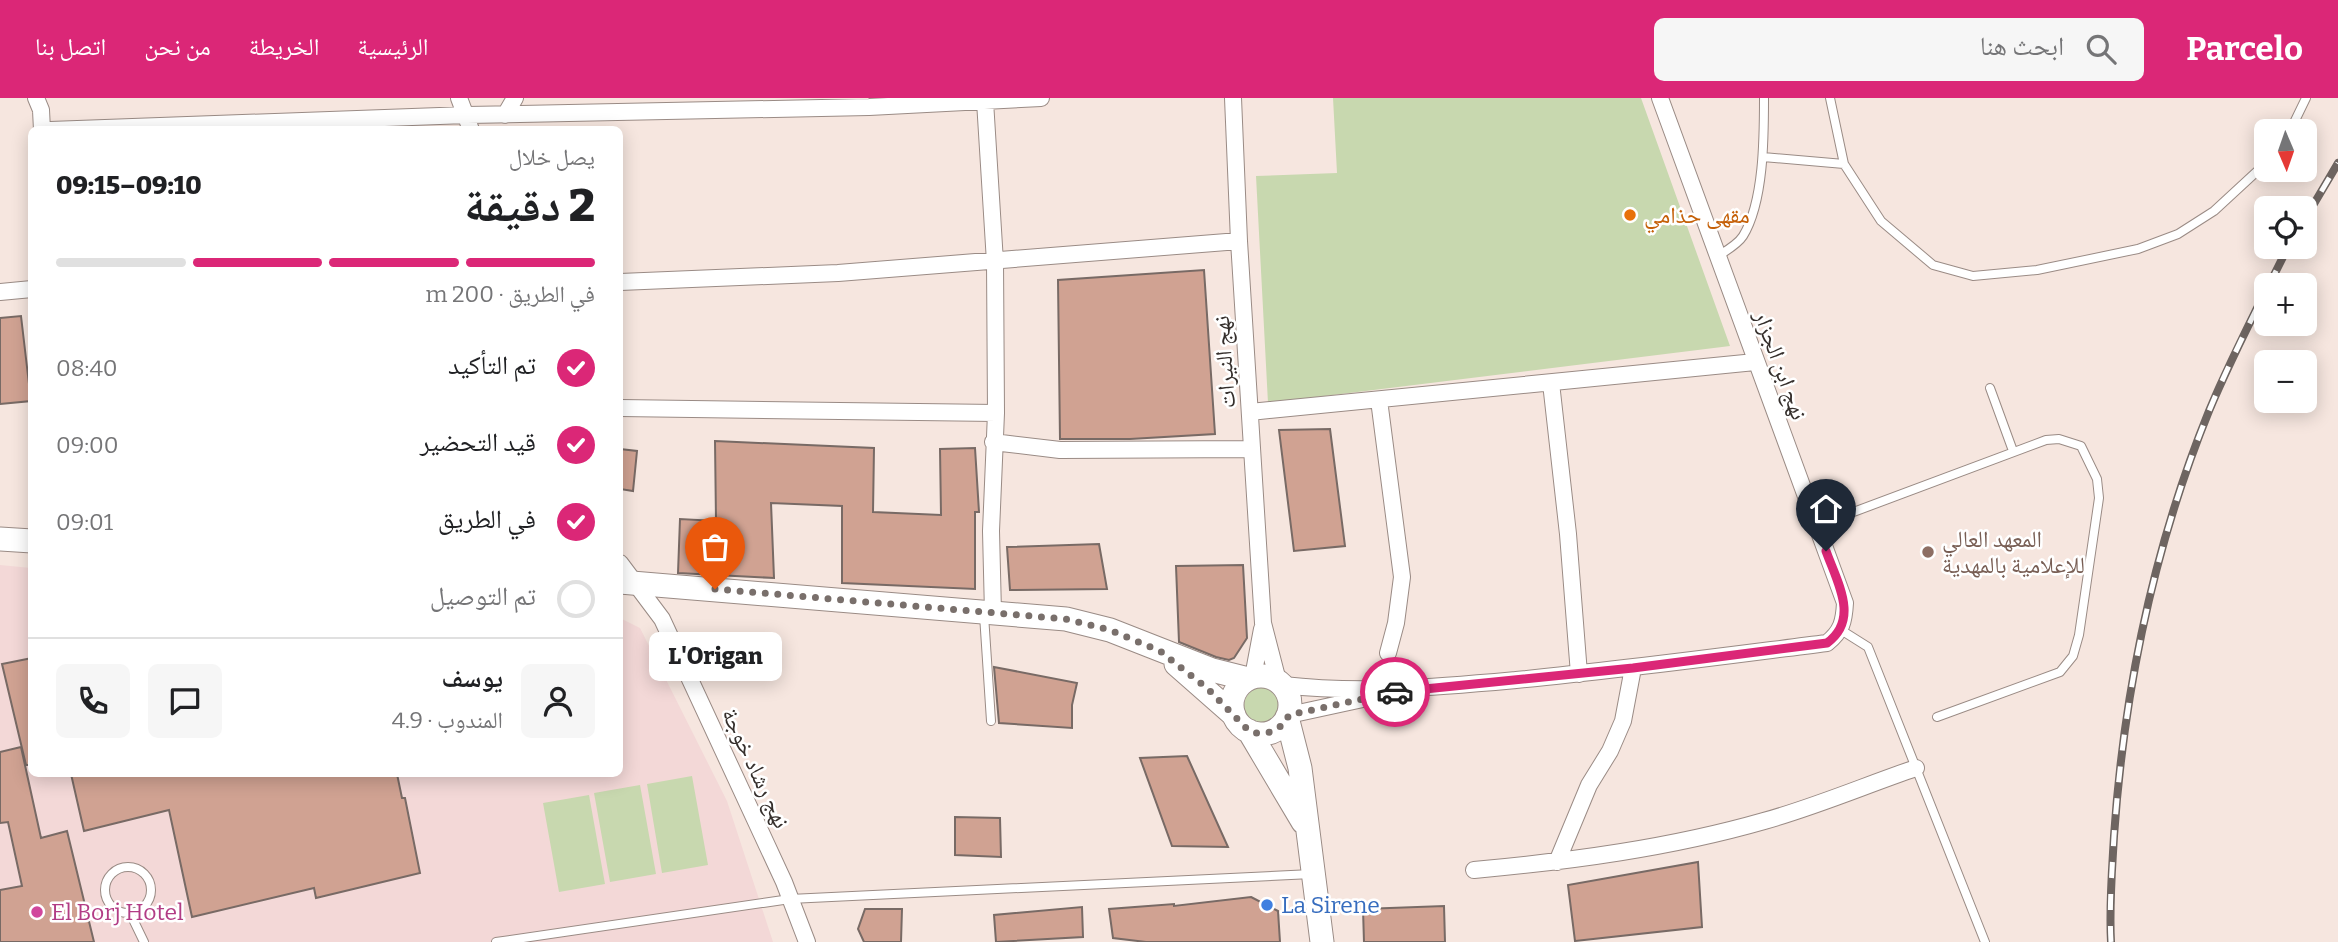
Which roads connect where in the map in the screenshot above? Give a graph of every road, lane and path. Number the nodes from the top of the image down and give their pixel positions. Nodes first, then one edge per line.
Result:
1 (36, 98) edge
2 (459, 98) edge
3 (515, 98) edge
4 (1041, 98) edge
5 (1233, 98) edge
6 (1660, 98) edge
7 (1764, 98) edge
8 (1830, 98) edge
9 (2306, 98) edge
10 (985, 101) junction
11 (869, 103) edge
12 (505, 115) junction
13 (2296, 119) edge
14 (469, 122) edge
15 (42, 126) edge
16 (260, 126) edge
17 (1763, 157) junction
18 (1844, 164) junction
19 (2254, 174) edge
20 (1239, 241) junction
21 (1718, 256) junction
22 (995, 261) junction
23 (623, 282) edge
24 (28, 289) edge
25 (0, 292) edge
26 (1755, 362) junction
27 (1551, 383) junction
28 (1990, 388) dead end
29 (1379, 400) junction
30 (623, 408) edge
31 (1250, 412) junction
32 (996, 413) junction
33 (993, 442) junction
34 (1252, 449) junction
35 (2013, 451) junction
36 (1816, 526) junction
37 (0, 539) edge
38 (28, 541) edge
39 (627, 582) edge
40 (988, 612) junction
41 (1263, 623) junction
42 (1841, 630) junction
43 (1160, 651) junction
44 (1388, 653) dead end
45 (1633, 668) junction
46 (1579, 674) junction
47 (1250, 678) junction
48 (1281, 683) junction
49 (1403, 690) junction
50 (1288, 716) junction
51 (1937, 717) dead end
52 (991, 721) dead end
53 (1242, 723) junction
54 (1916, 768) junction
55 (1309, 832) junction
56 (1557, 863) junction
57 (1474, 870) dead end
58 (1314, 874) junction
59 (790, 899) junction
60 (130, 913) junction
61 (145, 942) edge
62 (496, 942) edge
63 (807, 942) edge
64 (1322, 942) edge
65 (1985, 942) edge

1 - 15 street
2 - 14 street
3 - 12 street
4 - 10 street
5 - 20 street, نهج النيرات
6 - 21 street, نهج ابن الجزار
7 - 17 lane
8 - 18 lane
9 - 13 lane
10 - 11 street
10 - 22 street
11 - 12 street
12 - 14 street
14 - 16 street
17 - 18 lane
17 - 21 lane
18 - 19 lane
20 - 22 street
20 - 31 street, نهج النيرات
21 - 26 street, نهج ابن الجزار
22 - 23 street
22 - 32 street
24 - 25 street
26 - 27 street
26 - 36 street, نهج ابن الجزار
27 - 29 street
27 - 46 street
28 - 35 lane
29 - 31 street
29 - 44 street
30 - 32 street
31 - 34 street, نهج النيرات
32 - 33 street
33 - 34 street
33 - 40 street
34 - 41 street, نهج النيرات
35 - 36 lane
35 - 51 lane
36 - 42 street, نهج ابن الجزار
37 - 38 main road
39 - 40 main road
39 - 59 street, نهج رشاد خوجة
40 - 43 main road
40 - 52 lane
41 - 47 street
41 - 48 street
42 - 45 street
42 - 54 lane
43 - 47 main road
43 - 53 main road
45 - 46 street
45 - 56 street
46 - 49 street
47 - 48 main road
47 - 53 main road
48 - 49 street
48 - 50 main road
49 - 50 street
50 - 53 main road
50 - 55 main road
53 - 55 main road
54 - 56 street
54 - 65 lane
55 - 58 main road
56 - 57 street
58 - 59 lane
58 - 64 main road
59 - 62 lane
59 - 63 street, نهج رشاد خوجة
60 - 60 lane
60 - 61 lane

